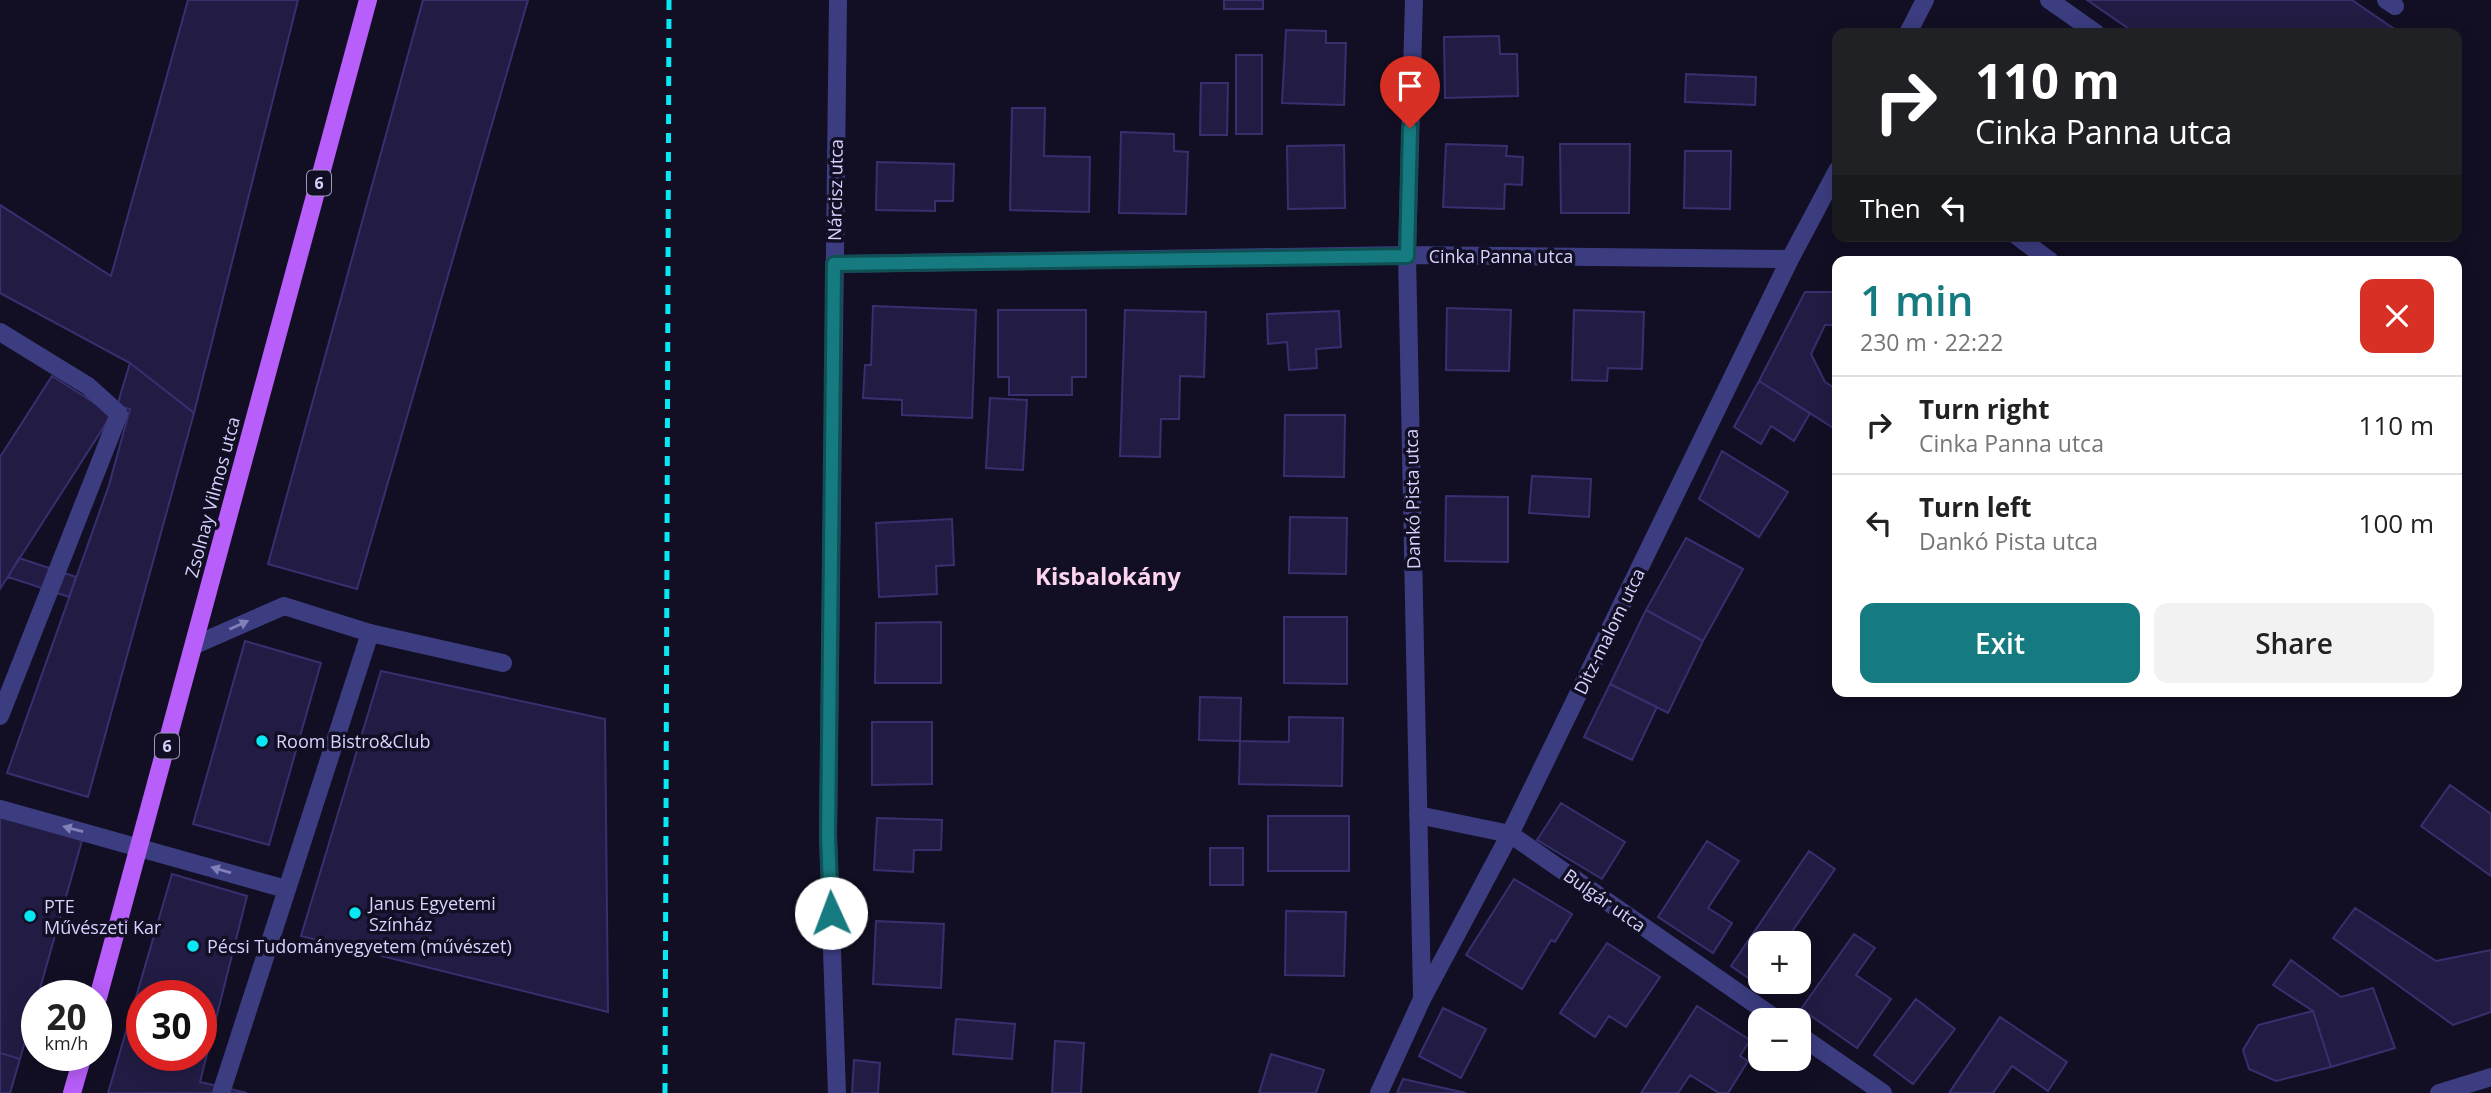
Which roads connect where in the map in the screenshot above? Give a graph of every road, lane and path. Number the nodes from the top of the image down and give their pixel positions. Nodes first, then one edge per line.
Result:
1 (368, 0) edge
2 (838, 0) edge
3 (1414, 0) edge
4 (1925, 0) edge
5 (2049, 0) edge
6 (1911, 28) edge
7 (2089, 28) edge
8 (1832, 180) edge
9 (2025, 242) edge
10 (1407, 256) junction
11 (2043, 256) edge
12 (1790, 258) junction
13 (834, 264) junction
14 (0, 332) edge
15 (370, 633) junction
16 (195, 645) junction
17 (503, 663) dead end
18 (0, 716) edge
19 (0, 809) edge
20 (1418, 814) junction
21 (1510, 834) junction
22 (139, 846) junction
23 (286, 889) junction
24 (103, 980) edge
25 (1422, 999) junction
26 (1761, 1008) edge
27 (1811, 1043) edge
28 (78, 1071) edge
29 (2491, 1077) edge
30 (72, 1093) edge
31 (220, 1093) edge
32 (837, 1093) edge
33 (1379, 1093) edge
34 (1882, 1093) edge
35 (2439, 1093) edge

1 - 16 main road, Zsolnay Vilmos utca / 6
2 - 13 street, Nárcisz utca
3 - 10 street, Dankó Pista utca
4 - 6 street
5 - 7 street
8 - 12 street, Ditz-malom utca
9 - 11 street
10 - 12 street, Cinka Panna utca
10 - 13 street, Cinka Panna utca
10 - 20 street, Dankó Pista utca
12 - 21 street, Ditz-malom utca
13 - 32 street, Nárcisz utca
14 - 18 street
16 -> 15 street
15 - 17 street
15 - 23 street
16 - 22 main road, Zsolnay Vilmos utca / 6
22 -> 19 street
20 - 21 street, Bulgár utca
20 - 25 street, Dankó Pista utca
21 - 25 street, Ditz-malom utca
21 - 26 street, Bulgár utca
23 -> 22 street
22 - 24 main road, Zsolnay Vilmos utca / 6
23 - 31 street
25 - 33 street, Ditz-malom utca
27 - 34 street
28 - 30 main road
29 - 35 street

